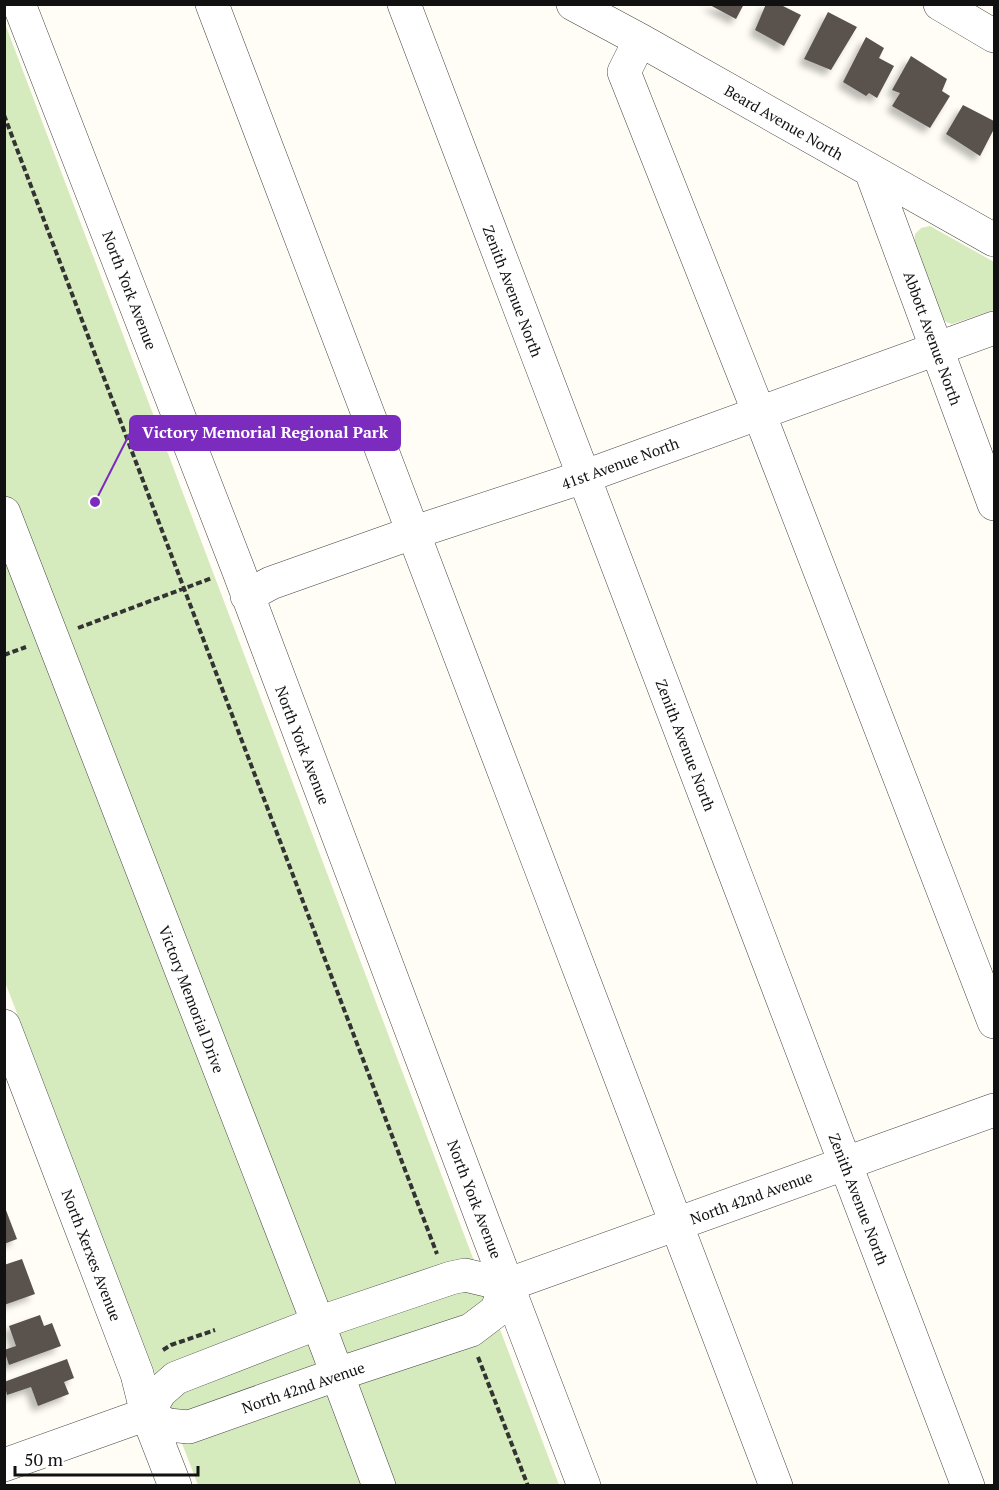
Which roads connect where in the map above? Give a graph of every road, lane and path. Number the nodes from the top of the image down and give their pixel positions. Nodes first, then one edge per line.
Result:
1 (19, 4) edge
2 (212, 4) edge
3 (404, 4) edge
4 (573, 4) edge
5 (940, 4) edge
6 (994, 36) edge
7 (640, 40) junction
8 (4, 115) edge
9 (871, 171) junction
10 (994, 240) edge
11 (994, 328) edge
12 (937, 349) junction
13 (759, 413) junction
14 (583, 477) junction
15 (994, 504) edge
16 (4, 513) edge
17 (412, 533) junction
18 (242, 582) junction
19 (184, 589) junction
20 (52, 637) junction
21 (4, 655) edge
22 (994, 1022) edge
23 (4, 1026) edge
24 (994, 1110) edge
25 (845, 1163) junction
26 (676, 1223) junction
27 (436, 1251) dead end
28 (507, 1285) junction
29 (318, 1323) junction
30 (478, 1357) dead end
31 (338, 1374) junction
32 (147, 1414) junction
33 (4, 1465) edge
34 (175, 1485) edge
35 (379, 1485) edge
36 (528, 1485) edge
37 (584, 1485) edge
38 (776, 1485) edge
39 (968, 1485) edge

1 - 18 street, North York Avenue
2 - 17 street
3 - 14 street, Zenith Avenue North
4 - 7 street, Beard Avenue North
5 - 6 street
7 - 9 street, Beard Avenue North
7 - 13 street
8 - 19 path
9 - 10 street, Beard Avenue North
9 - 12 street, Abbott Avenue North
11 - 12 street, 41st Avenue North
12 - 13 street, 41st Avenue North
12 - 15 street, Abbott Avenue North
13 - 14 street, 41st Avenue North
13 - 22 street
14 - 17 street, 41st Avenue North
14 - 25 street, Zenith Avenue North
16 - 20 street, Victory Memorial Drive
17 - 18 street, 41st Avenue North
17 - 26 street
18 - 19 path
18 - 28 street, North York Avenue
19 - 20 path
19 - 27 path
20 - 21 path
20 - 29 street, Victory Memorial Drive
23 - 32 street, North Xerxes Avenue
24 - 25 street, North 42nd Avenue
25 - 26 street, North 42nd Avenue
25 - 39 street, Zenith Avenue North
26 - 28 street, North 42nd Avenue
26 - 38 street
28 - 29 street
28 - 31 street, North 42nd Avenue
28 - 37 street, North York Avenue
29 - 31 street, Victory Memorial Drive
29 - 32 street
30 - 36 path
31 - 32 street, North 42nd Avenue
31 - 35 street, Victory Memorial Drive
32 - 33 street
32 - 34 street, North Xerxes Avenue

